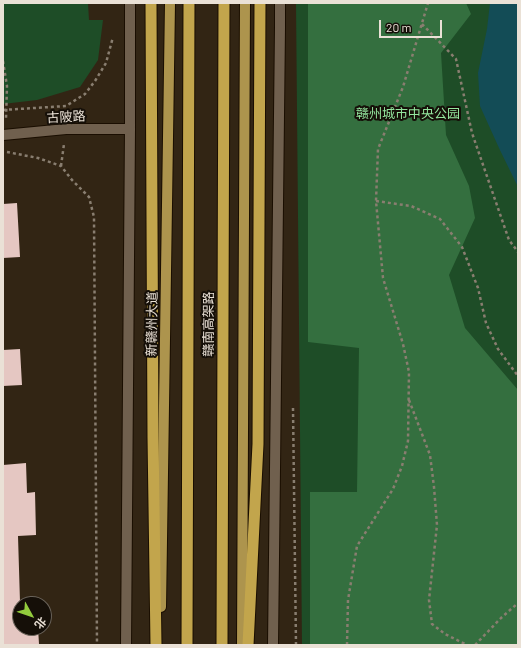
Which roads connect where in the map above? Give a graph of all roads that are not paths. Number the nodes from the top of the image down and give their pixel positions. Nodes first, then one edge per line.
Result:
1 (130, 3) edge
2 (151, 3) edge
3 (170, 3) edge
4 (189, 3) edge
5 (224, 3) edge
6 (245, 3) edge
7 (260, 3) edge
8 (280, 3) edge
9 (130, 129) junction
10 (4, 135) edge
11 (126, 645) edge
12 (156, 645) edge
13 (160, 645) edge
14 (187, 645) edge
15 (222, 645) edge
16 (242, 645) edge
17 (248, 645) edge
18 (273, 645) edge

1 - 9 street
2 - 12 highway
3 - 13 main road, 新赣州大道
4 - 14 highway, 赣南高架路
5 - 15 highway, 赣南高架路
6 - 16 main road
7 - 17 highway
8 - 18 street
9 - 10 street, 古陂路
9 - 11 street

